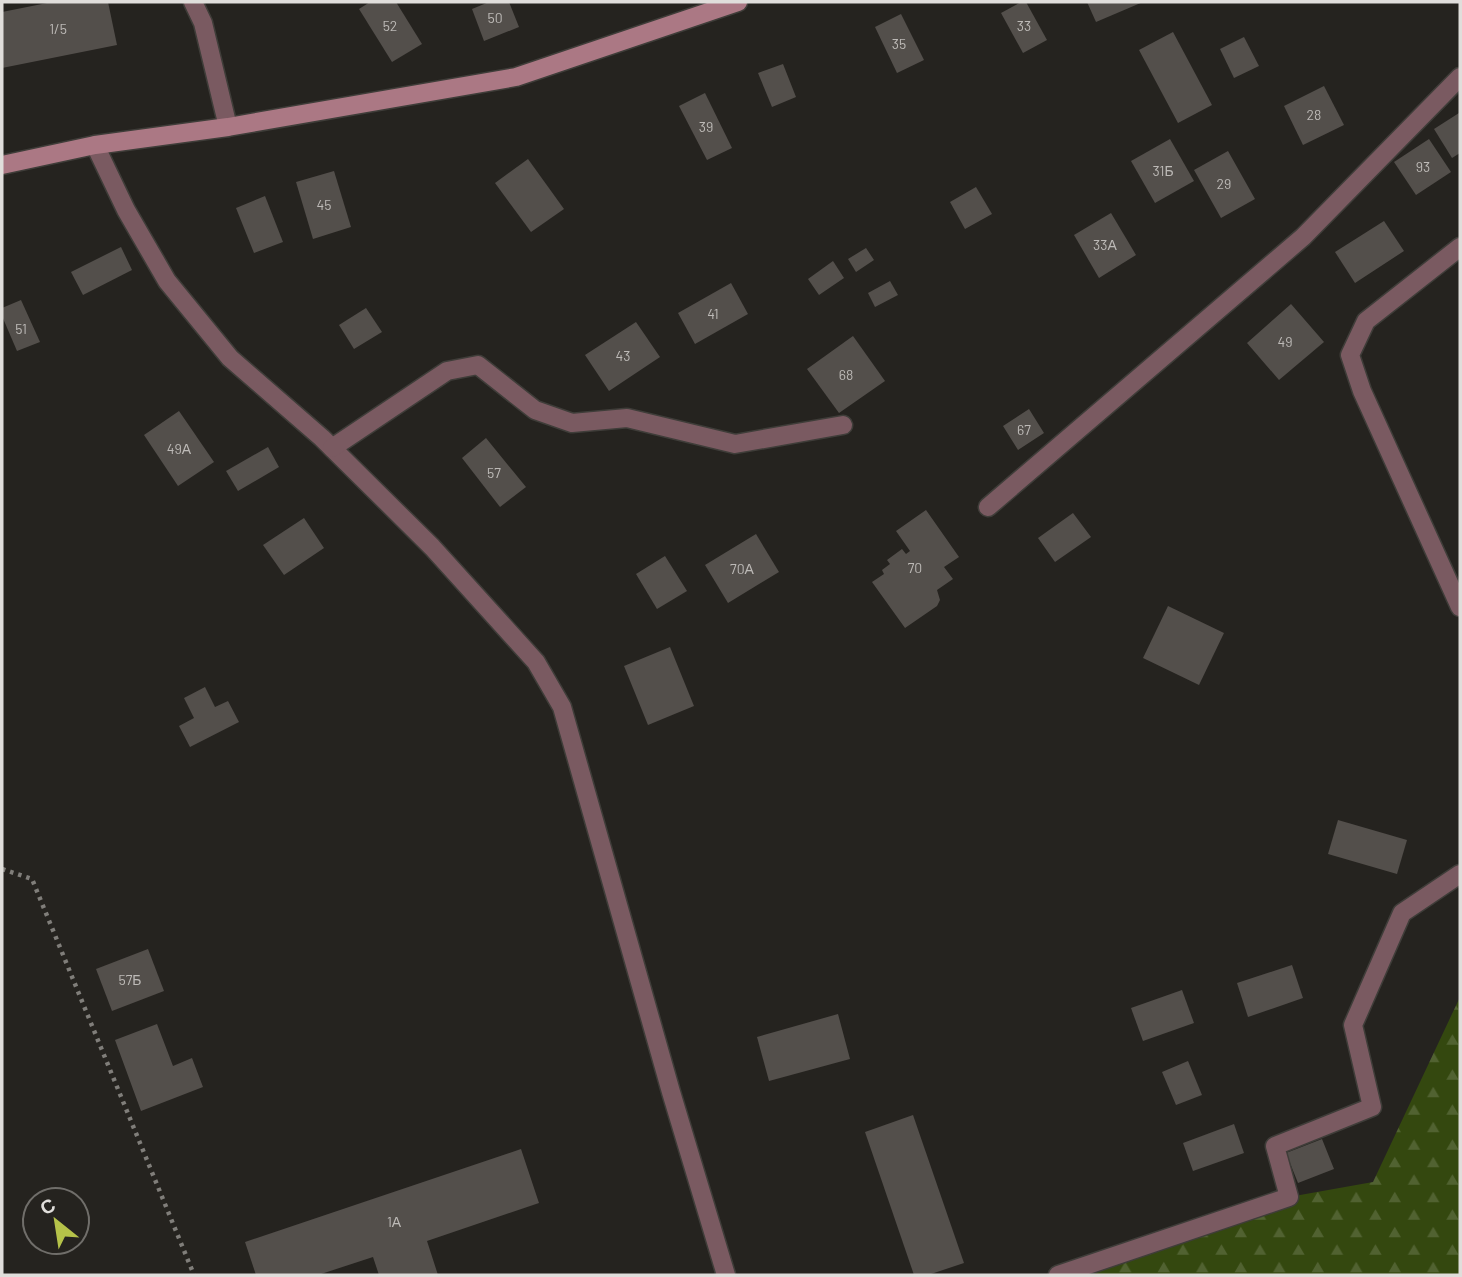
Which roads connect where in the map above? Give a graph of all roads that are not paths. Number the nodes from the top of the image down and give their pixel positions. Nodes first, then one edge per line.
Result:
1 (193, 2) edge
2 (738, 2) edge
3 (1460, 77) edge
4 (228, 127) junction
5 (95, 145) junction
6 (2, 165) edge
7 (1460, 247) edge
8 (843, 425) dead end
9 (332, 448) junction
10 (988, 507) dead end
11 (1460, 607) edge
12 (1460, 874) edge
13 (726, 1275) edge
14 (1058, 1275) edge

1 - 4 street
2 - 4 main road
3 - 10 street
4 - 5 main road
5 - 6 main road
5 - 9 street
7 - 11 street
8 - 9 street
9 - 13 street
12 - 14 street

